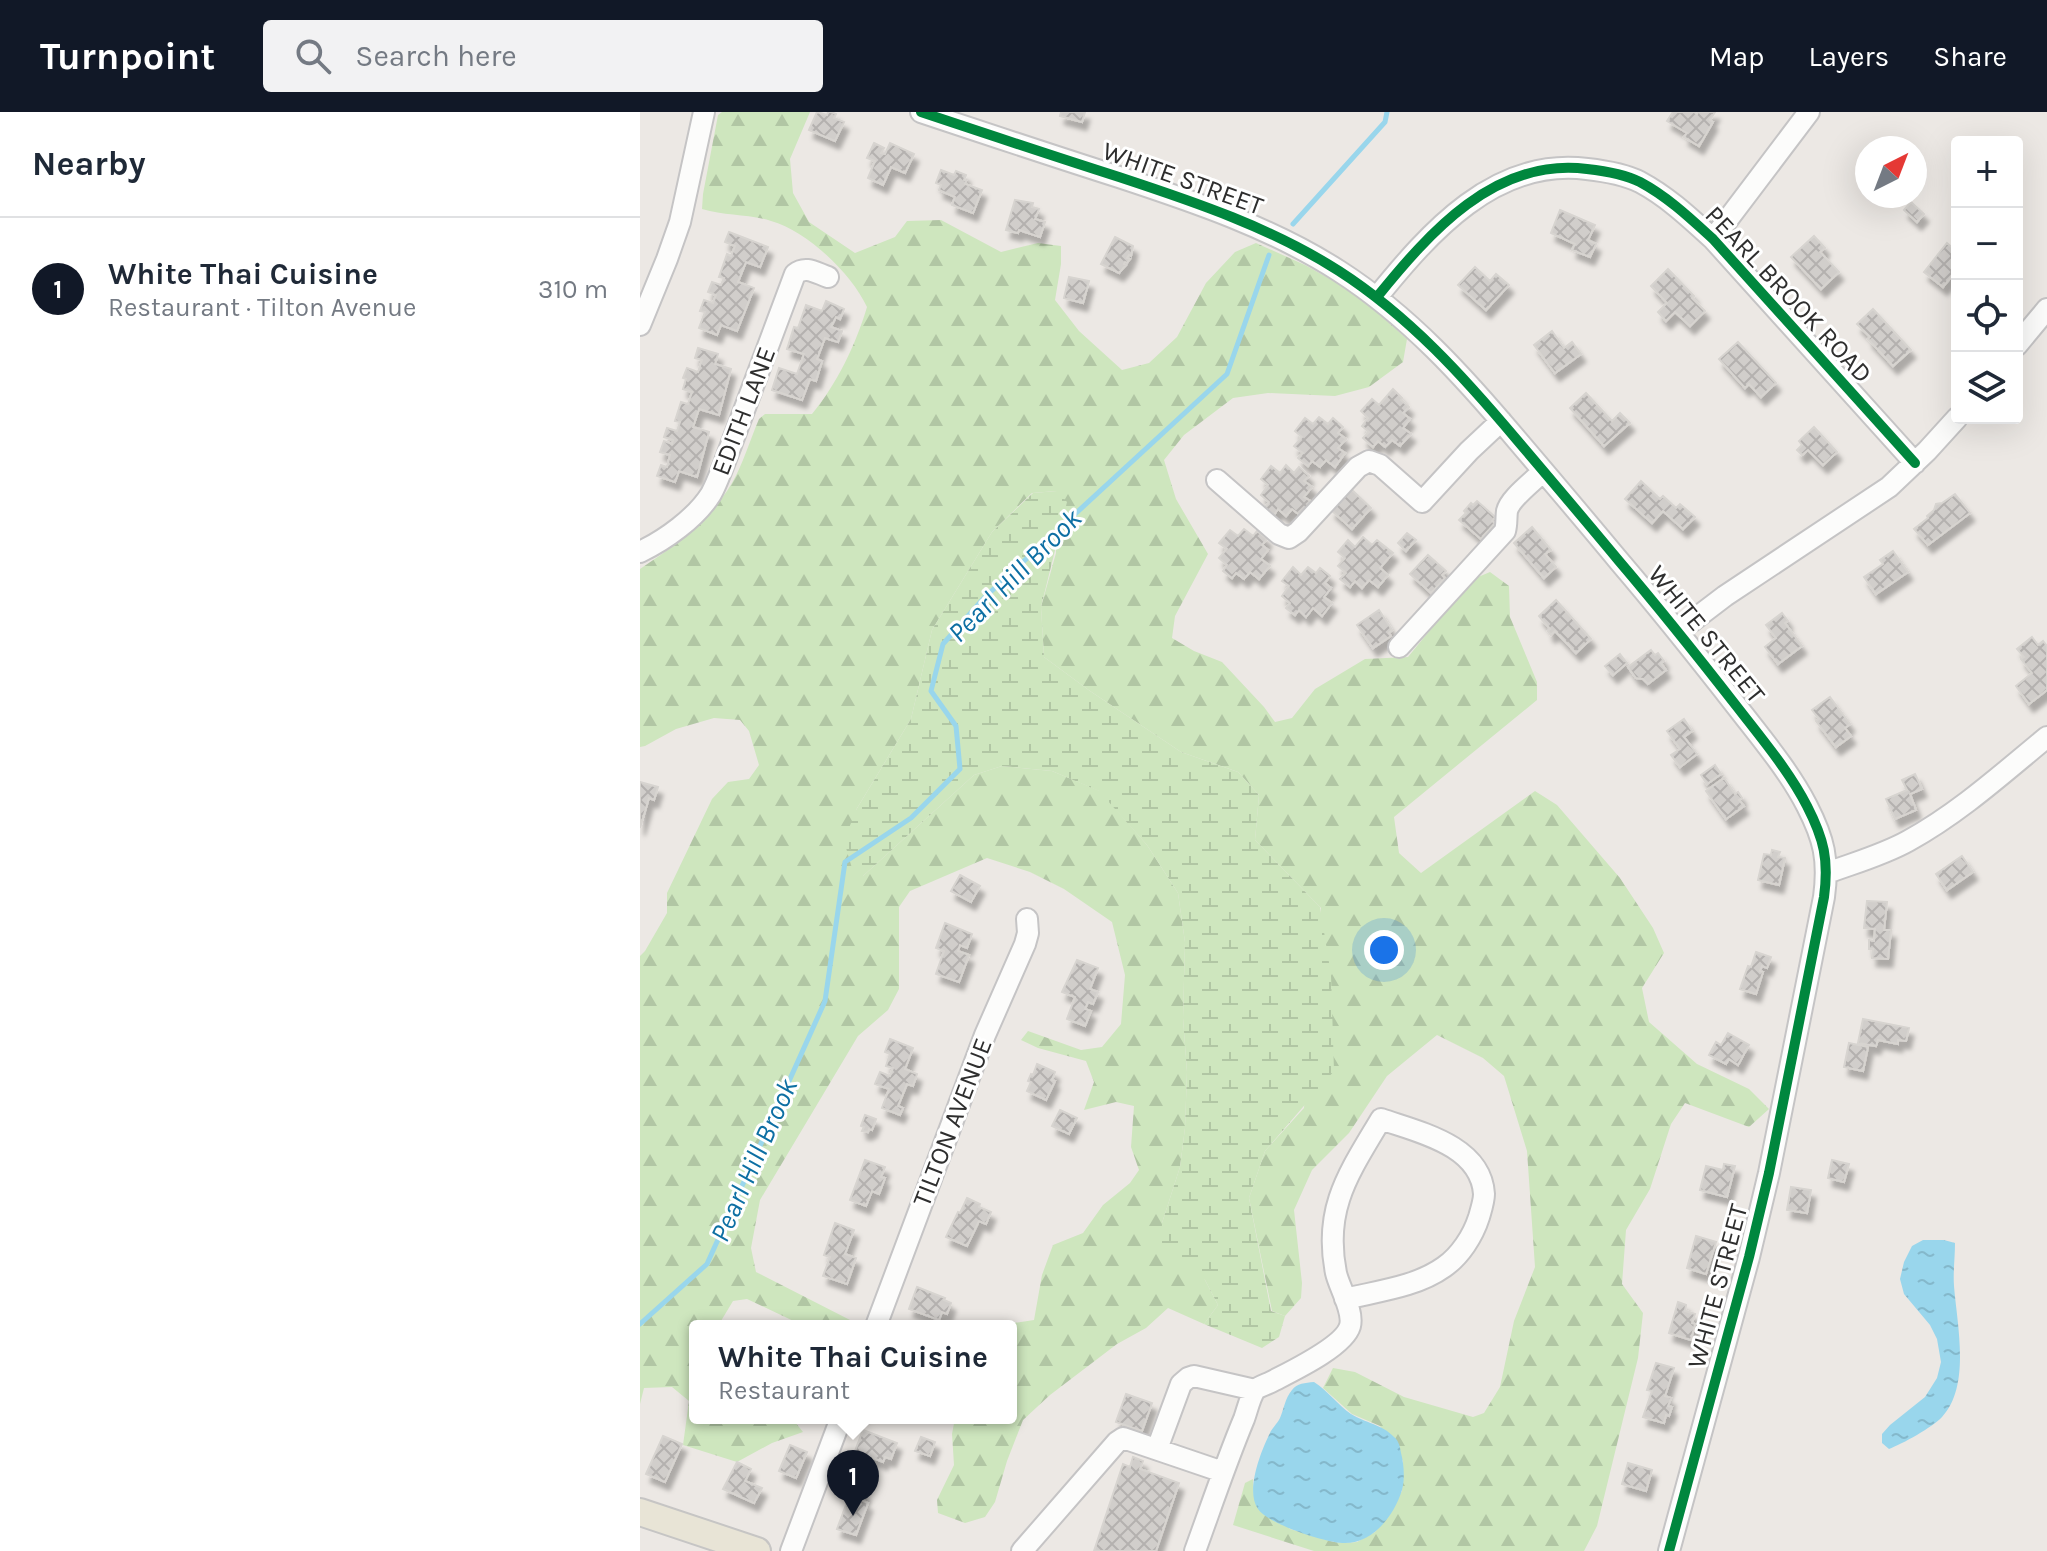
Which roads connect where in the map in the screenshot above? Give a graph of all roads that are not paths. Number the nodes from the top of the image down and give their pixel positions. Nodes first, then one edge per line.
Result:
1 (704, 112) edge
2 (921, 112) edge
3 (1809, 112) edge
4 (1713, 239) junction
5 (828, 277) dead end
6 (1377, 297) junction
7 (2047, 309) edge
8 (640, 325) edge
9 (2023, 338) edge
10 (1501, 421) junction
11 (1951, 424) edge
12 (1915, 463) junction
13 (1543, 471) junction
14 (1217, 480) dead end
15 (640, 552) edge
16 (1679, 631) junction
17 (1399, 647) dead end
18 (2047, 737) edge
19 (1827, 873) junction
20 (1027, 919) dead end
21 (1345, 1299) junction
22 (878, 1320) edge
23 (1255, 1390) junction
24 (839, 1424) edge
25 (1157, 1449) junction
26 (1223, 1472) junction
27 (640, 1512) edge
28 (757, 1551) edge
29 (791, 1551) edge
30 (1022, 1551) edge
31 (1195, 1551) edge
32 (1669, 1551) edge

1 - 8 street
2 - 6 street, WHITE STREET
3 - 4 street
4 - 6 street, PEARL BROOK ROAD
4 - 12 street, PEARL BROOK ROAD
5 - 15 street, EDITH LANE
6 - 10 street, WHITE STREET
7 - 9 street
10 - 13 street, WHITE STREET
10 - 14 street
11 - 12 street
12 - 16 street
13 - 16 street, WHITE STREET
13 - 17 street
16 - 19 street, WHITE STREET
18 - 19 street
19 - 32 street, WHITE STREET
20 - 22 street, TILTON AVENUE
21 - 21 street
21 - 23 street
23 - 25 street
23 - 26 street
24 - 29 street
25 - 26 street
25 - 30 street
26 - 31 street
27 - 28 main road

